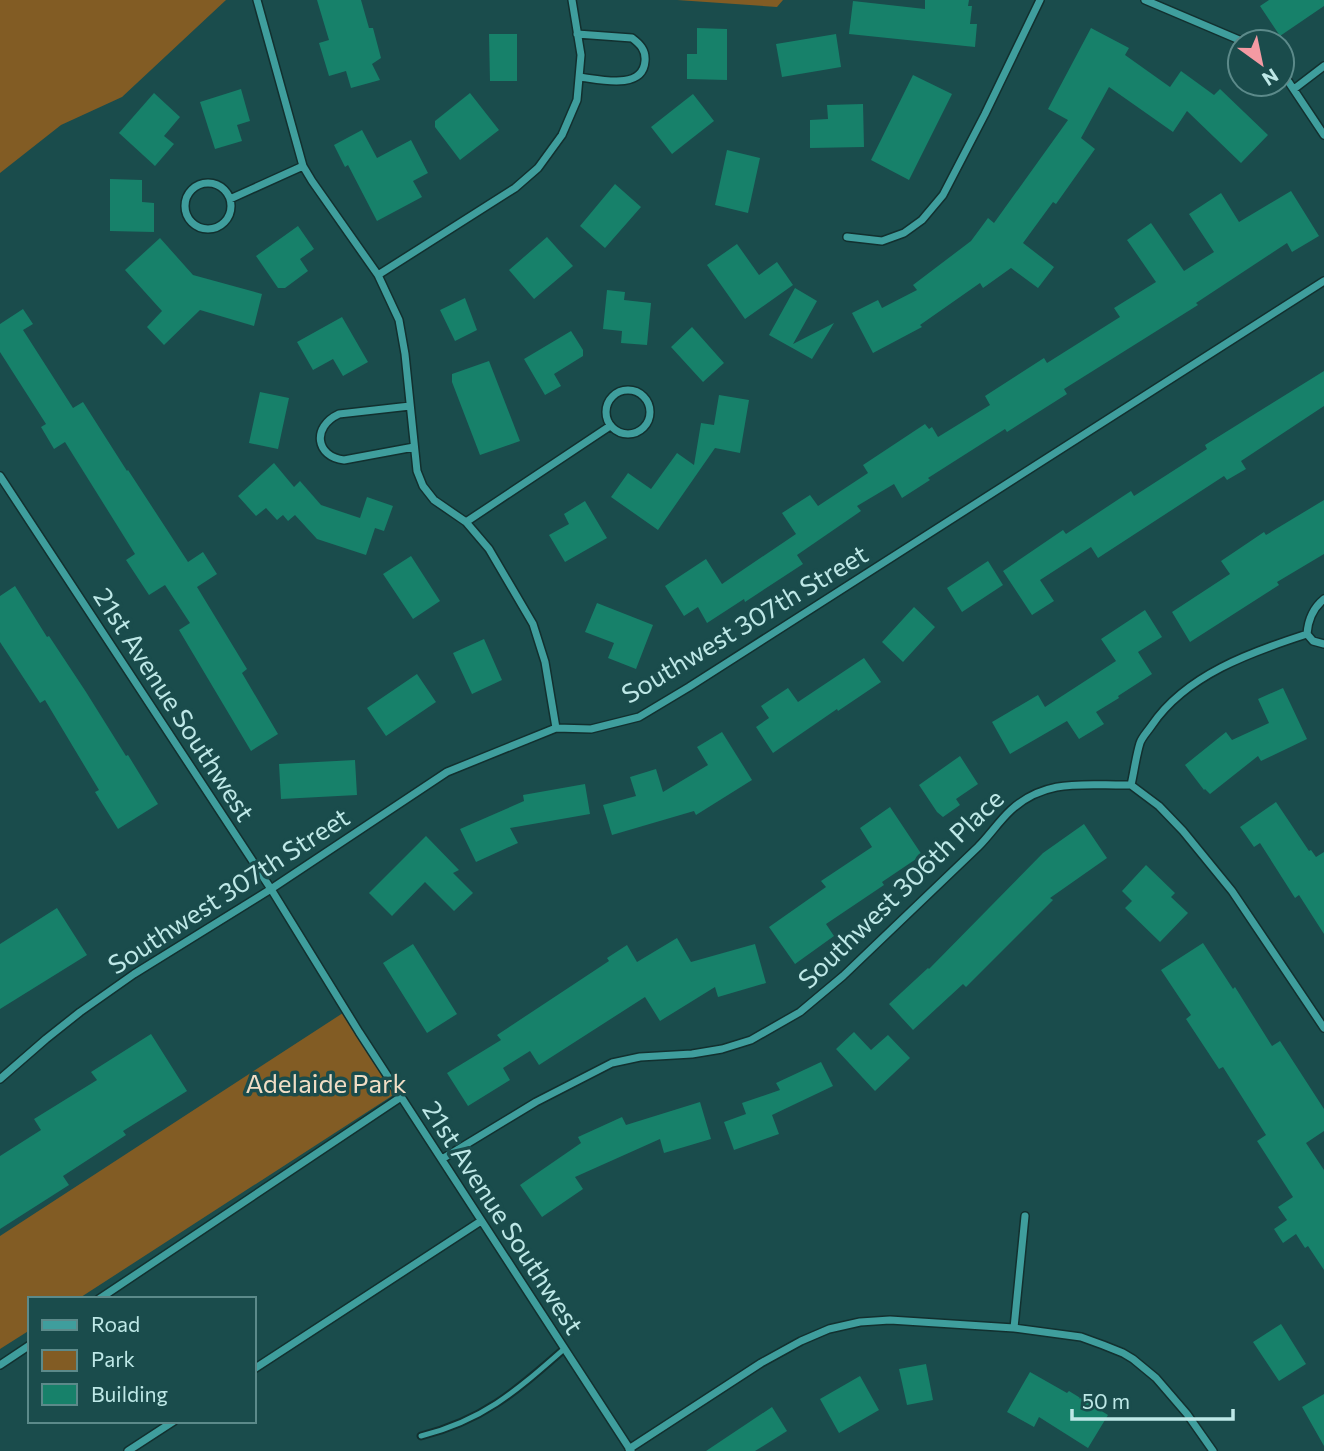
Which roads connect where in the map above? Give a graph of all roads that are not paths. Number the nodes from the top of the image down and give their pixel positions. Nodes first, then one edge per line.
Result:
1 (257, 0) edge
2 (572, 0) edge
3 (1041, 0) edge
4 (1145, 0) edge
5 (578, 34) junction
6 (1226, 34) edge
7 (1324, 66) edge
8 (579, 77) junction
9 (1296, 87) edge
10 (1296, 92) edge
11 (1324, 135) edge
12 (303, 166) junction
13 (230, 199) junction
14 (847, 237) dead end
15 (378, 275) junction
16 (1324, 281) edge
17 (410, 406) junction
18 (610, 426) junction
19 (414, 447) junction
20 (0, 476) edge
21 (466, 522) junction
22 (1324, 599) edge
23 (1307, 634) junction
24 (1324, 644) edge
25 (555, 728) junction
26 (1132, 785) junction
27 (271, 889) junction
28 (1324, 1028) edge
29 (0, 1079) edge
30 (401, 1097) junction
31 (442, 1159) junction
32 (1025, 1216) dead end
33 (481, 1221) junction
34 (102, 1297) edge
35 (1014, 1328) junction
36 (28, 1346) edge
37 (564, 1349) junction
38 (0, 1365) edge
39 (256, 1368) edge
40 (171, 1423) edge
41 (421, 1436) dead end
42 (630, 1450) edge
43 (128, 1451) edge
44 (1213, 1451) edge

1 - 12 street
2 - 5 street
3 - 14 street
4 - 6 street
5 - 8 street
5 - 8 street
7 - 9 street
8 - 15 street
10 - 11 street
12 - 13 street
12 - 15 street
13 - 13 street
15 - 17 street
16 - 25 street, Southwest 307th Street
17 - 19 street
17 - 19 street
18 - 18 street
18 - 21 street
19 - 21 street
20 - 27 street, 21st Avenue Southwest
21 - 25 street
22 - 23 street
23 - 24 street
23 - 26 street
25 - 27 street, Southwest 307th Street
26 - 28 street
26 - 31 street, Southwest 306th Place
27 - 29 street, Southwest 307th Street
27 - 30 street, 21st Avenue Southwest
30 - 31 street, 21st Avenue Southwest
30 - 34 street
31 - 33 street, 21st Avenue Southwest
32 - 35 street
33 - 37 street, 21st Avenue Southwest
33 - 39 street
35 - 42 street
35 - 44 street
36 - 38 street
37 - 41 lane
37 - 42 street, 21st Avenue Southwest
40 - 43 street

